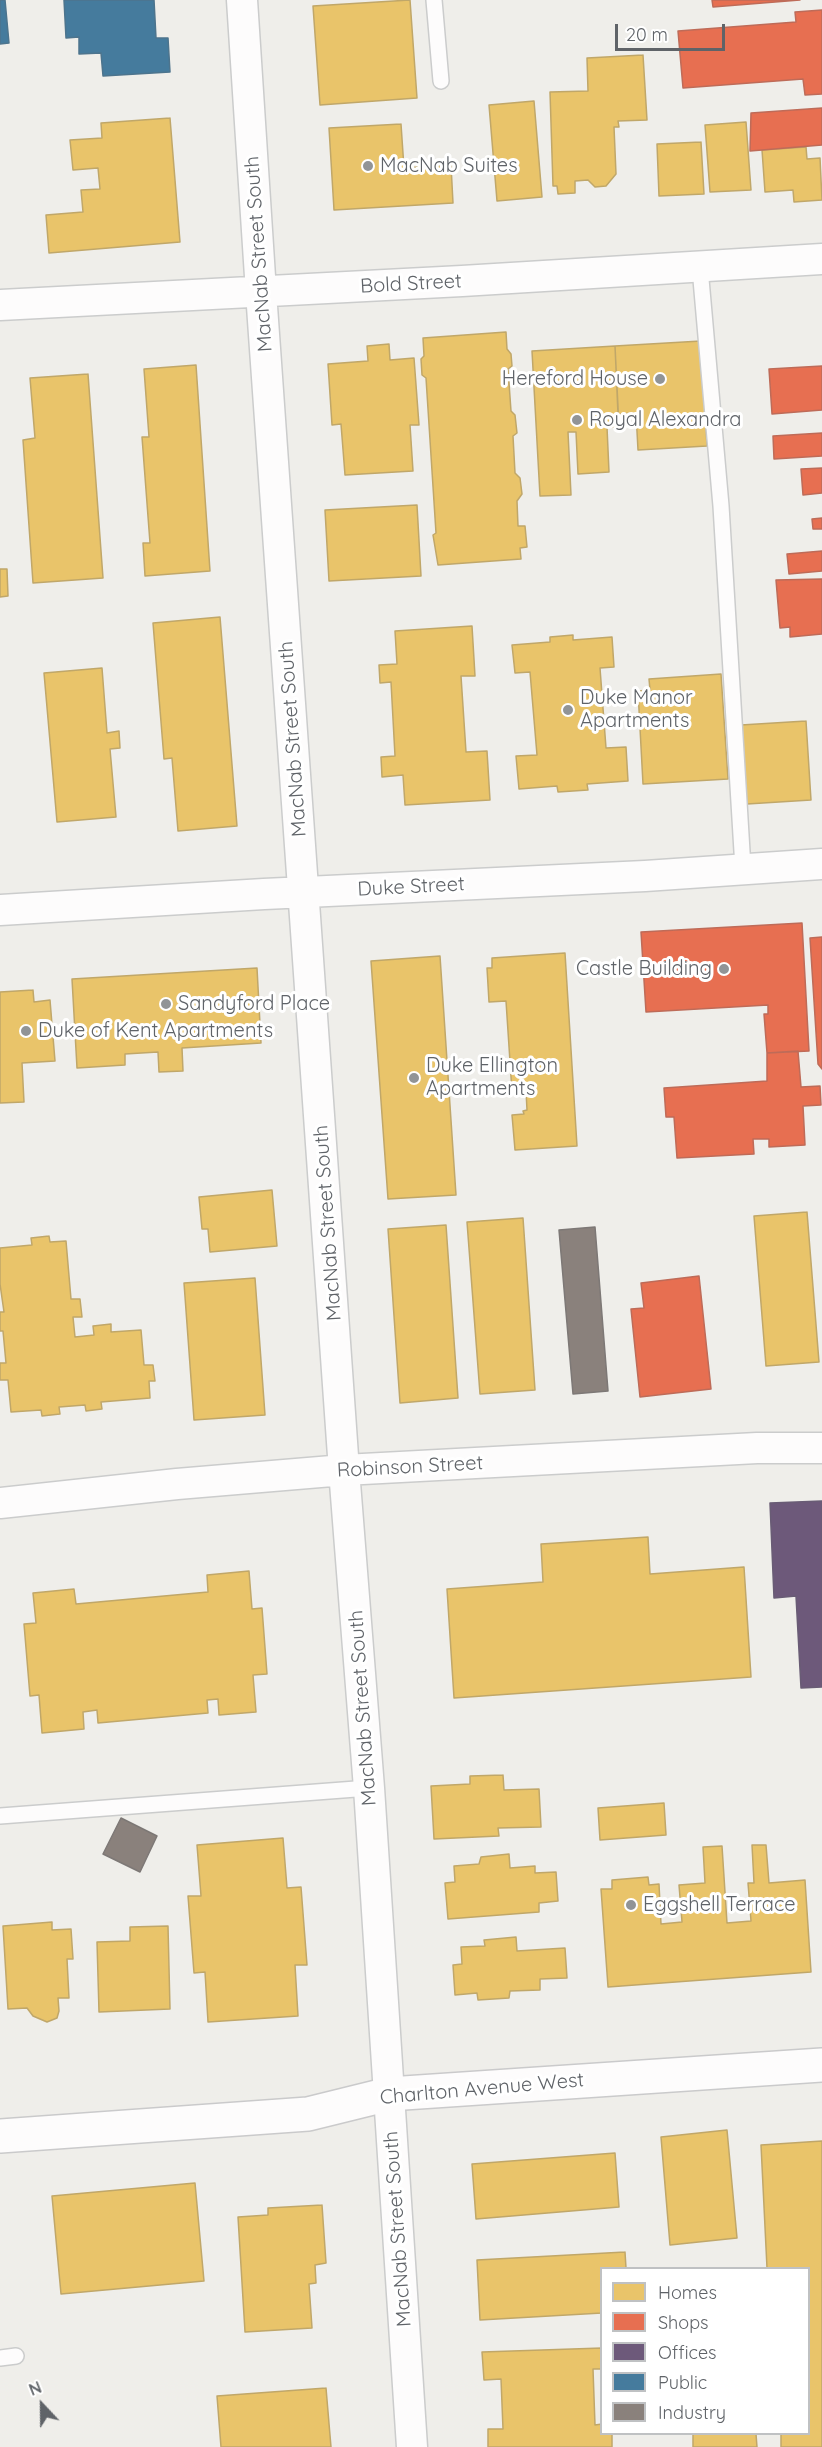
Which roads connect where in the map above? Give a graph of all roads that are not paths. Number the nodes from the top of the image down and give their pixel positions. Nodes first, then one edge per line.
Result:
1 (242, 0) edge
2 (434, 0) edge
3 (441, 81) dead end
4 (822, 259) edge
5 (700, 268) junction
6 (261, 292) junction
7 (0, 305) edge
8 (822, 864) edge
9 (743, 868) junction
10 (304, 892) junction
11 (0, 910) edge
12 (822, 1448) edge
13 (344, 1470) junction
14 (0, 1503) edge
15 (369, 1788) junction
16 (0, 1816) edge
17 (822, 2065) edge
18 (389, 2094) junction
19 (0, 2136) edge
20 (412, 2447) edge

1 - 6 street, MacNab Street South
2 - 3 lane
4 - 5 street, Bold Street
5 - 6 street, Bold Street
5 - 9 lane
6 - 7 street, Bold Street
6 - 10 street, MacNab Street South
8 - 9 street, Duke Street
9 - 10 street, Duke Street
10 - 11 street, Duke Street
10 - 13 street, MacNab Street South
12 - 13 street, Robinson Street
13 - 14 street, Robinson Street
13 - 15 street, MacNab Street South
15 - 16 lane
15 - 18 street, MacNab Street South
17 - 18 street, Charlton Avenue West
18 - 19 street, Charlton Avenue West
18 - 20 street, MacNab Street South

